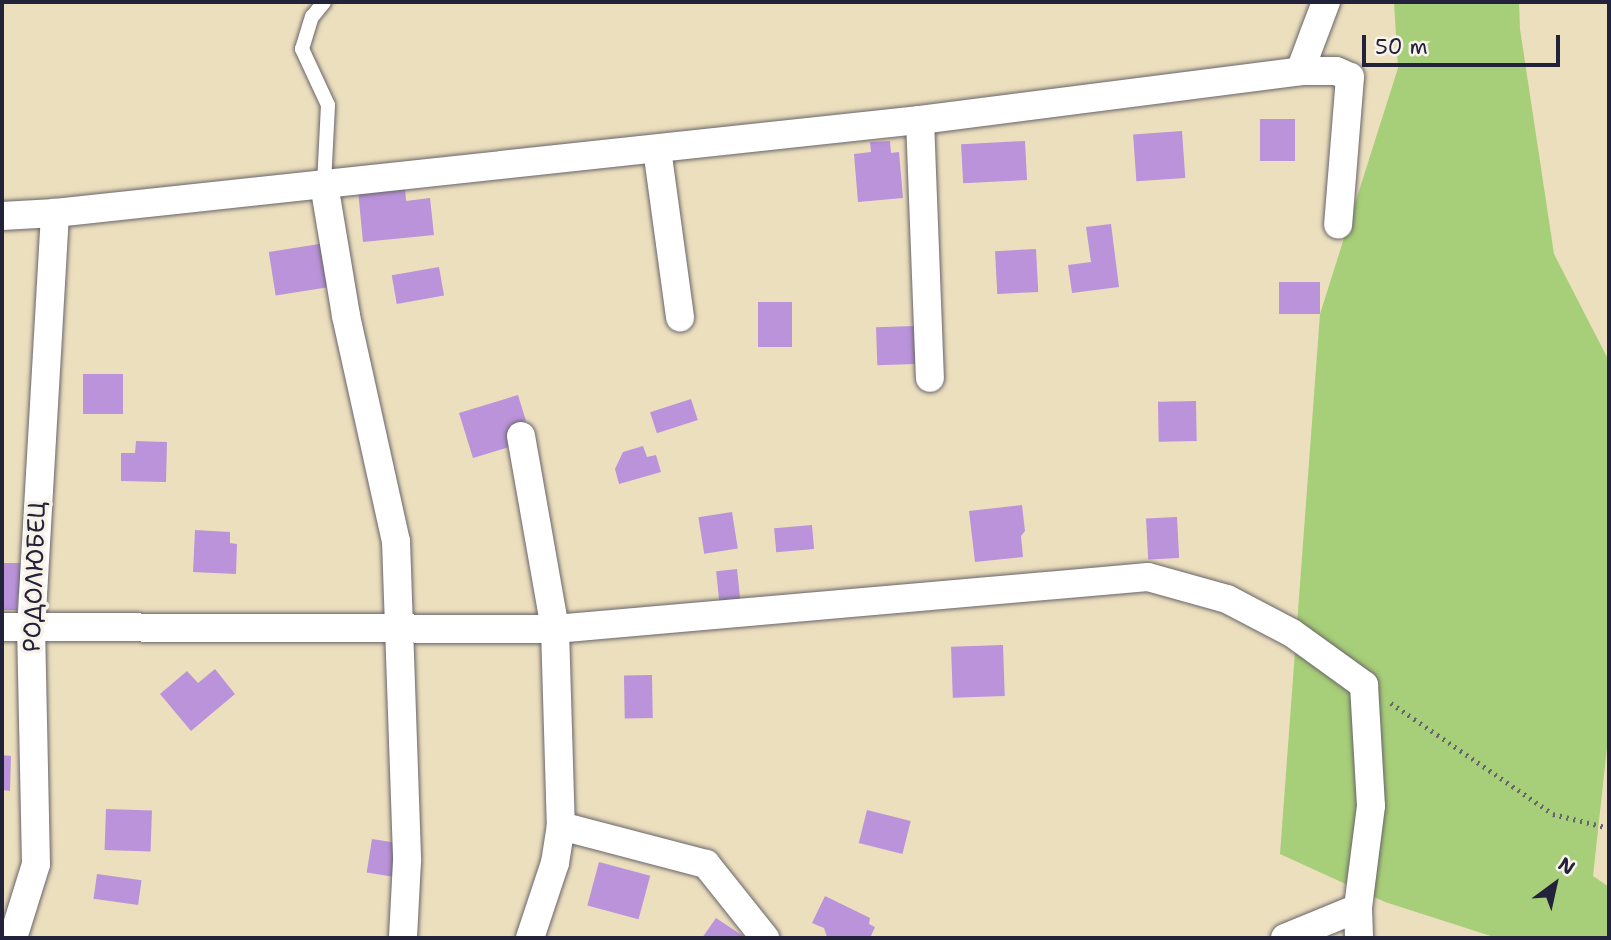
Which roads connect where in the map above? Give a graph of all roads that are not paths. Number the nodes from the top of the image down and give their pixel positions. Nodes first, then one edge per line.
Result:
1 (324, 2) edge
2 (1326, 2) edge
3 (1300, 71) junction
4 (920, 120) junction
5 (657, 149) junction
6 (324, 184) junction
7 (55, 213) junction
8 (2, 216) edge
9 (1338, 225) dead end
10 (680, 317) dead end
11 (930, 378) dead end
12 (521, 436) dead end
13 (2, 627) edge
14 (31, 629) junction
15 (555, 629) junction
16 (399, 631) junction
17 (561, 826) junction
18 (1358, 908) junction
19 (13, 938) edge
20 (403, 938) edge
21 (530, 938) edge
22 (765, 938) edge
23 (1285, 938) edge
24 (1359, 938) edge

1 - 6 lane
2 - 3 street
3 - 4 street
3 - 9 street
4 - 5 street
4 - 11 street
5 - 6 street
5 - 10 street
6 - 7 street
6 - 16 street
7 - 8 street
7 - 14 street, РОДОЛЮБЕЦ
12 - 15 street
13 - 14 street
14 - 16 street
14 - 19 street, РОДОЛЮБЕЦ
15 - 16 street
15 - 17 street
15 - 18 street
16 - 20 street
17 - 21 street
17 - 22 street
18 - 23 street
18 - 24 street

